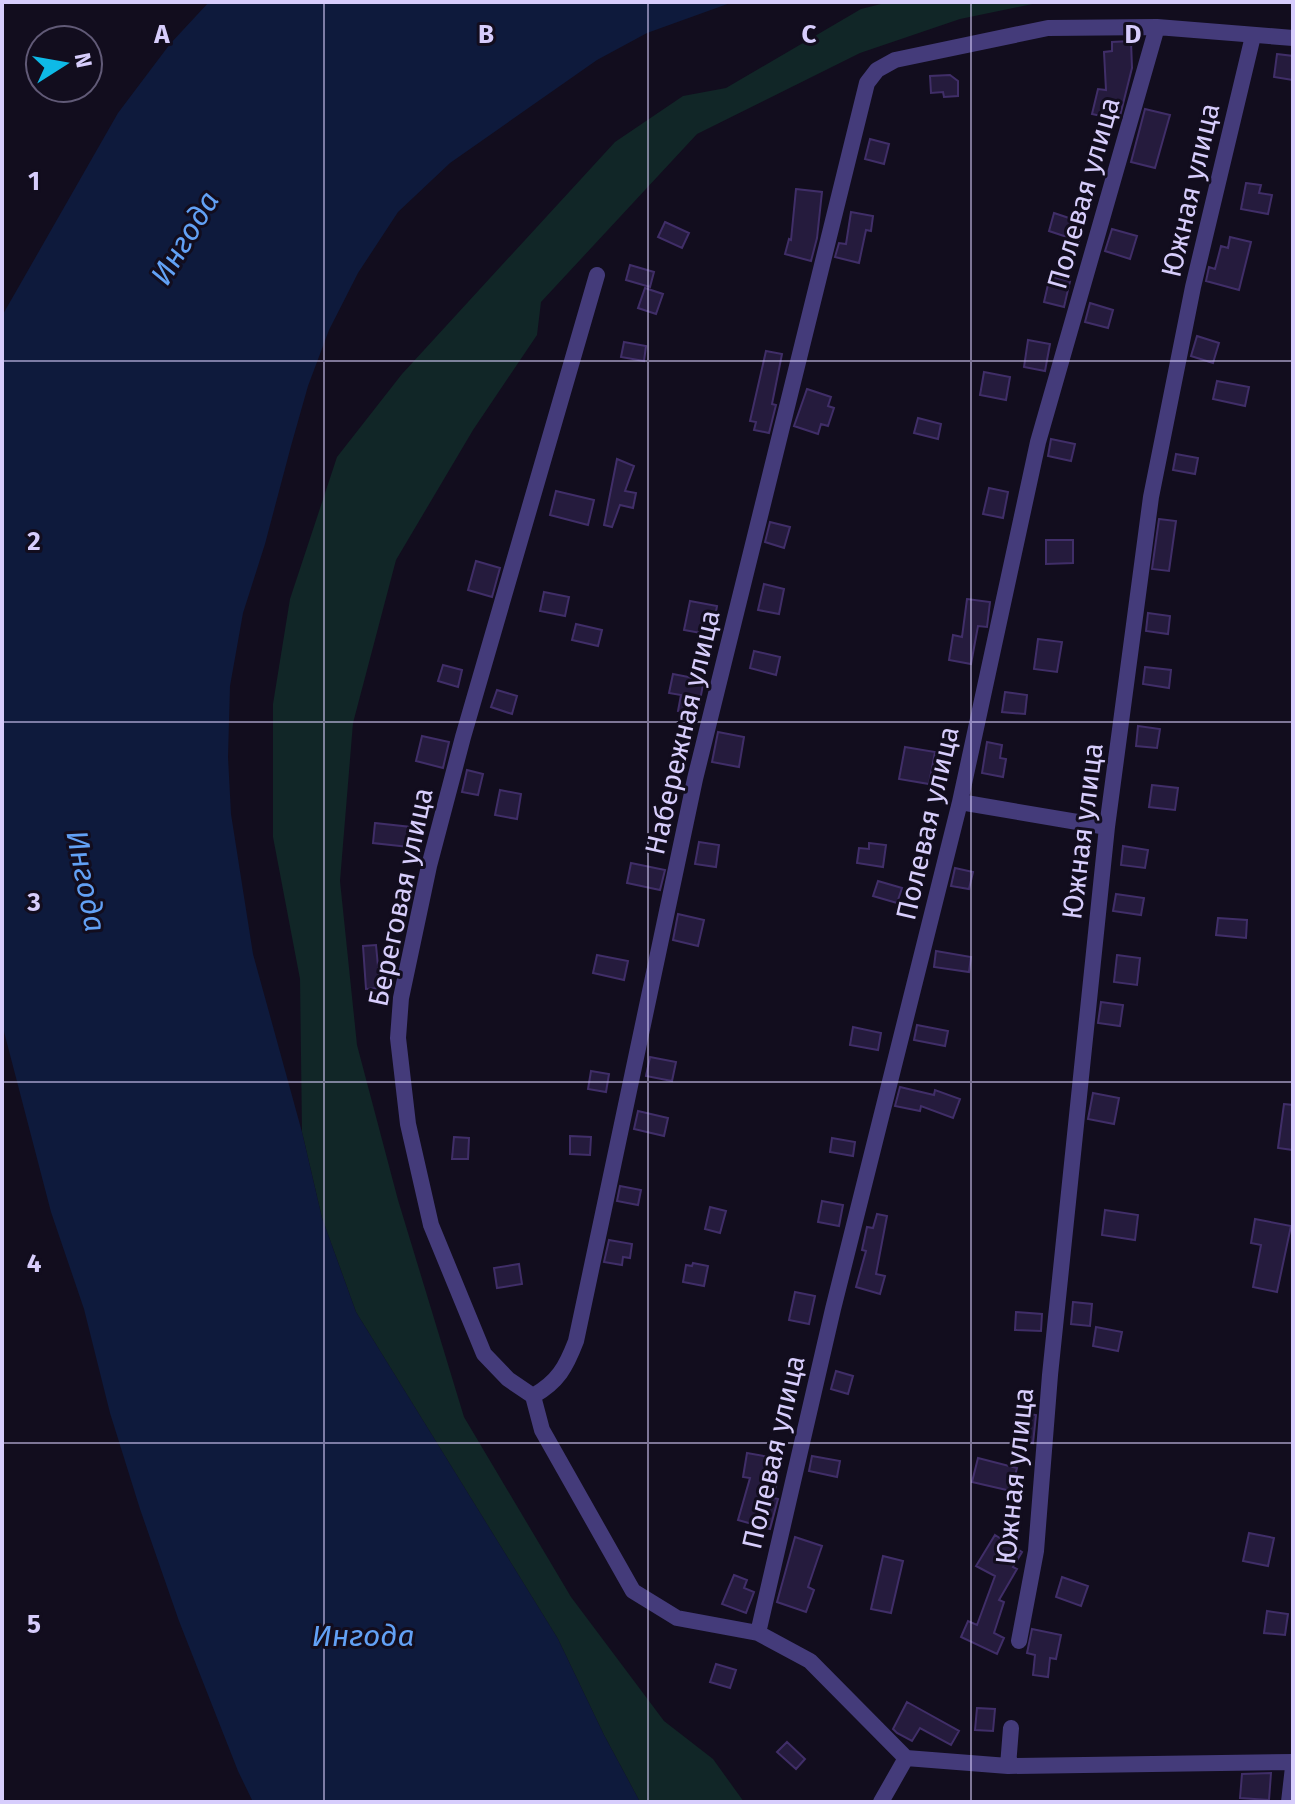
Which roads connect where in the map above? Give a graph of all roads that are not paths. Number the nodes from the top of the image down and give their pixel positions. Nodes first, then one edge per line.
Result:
1 (1157, 27) junction
2 (1253, 36) junction
3 (1293, 38) edge
4 (597, 275) dead end
5 (960, 802) junction
6 (1107, 827) junction
7 (533, 1396) junction
8 (758, 1633) junction
9 (1019, 1641) dead end
10 (1011, 1728) dead end
11 (906, 1758) junction
12 (1293, 1765) edge
13 (1008, 1766) junction
14 (881, 1802) edge
15 (1289, 1802) edge

1 - 2 street
1 - 5 street, Полевая улица
1 - 7 street, Набережная улица
2 - 3 street
2 - 6 street, Южная улица
4 - 7 street, Береговая улица
5 - 6 street
5 - 8 street, Полевая улица
6 - 9 street, Южная улица
7 - 8 street
8 - 11 street
10 - 13 street
11 - 13 street
11 - 14 street
12 - 13 street
12 - 15 street

